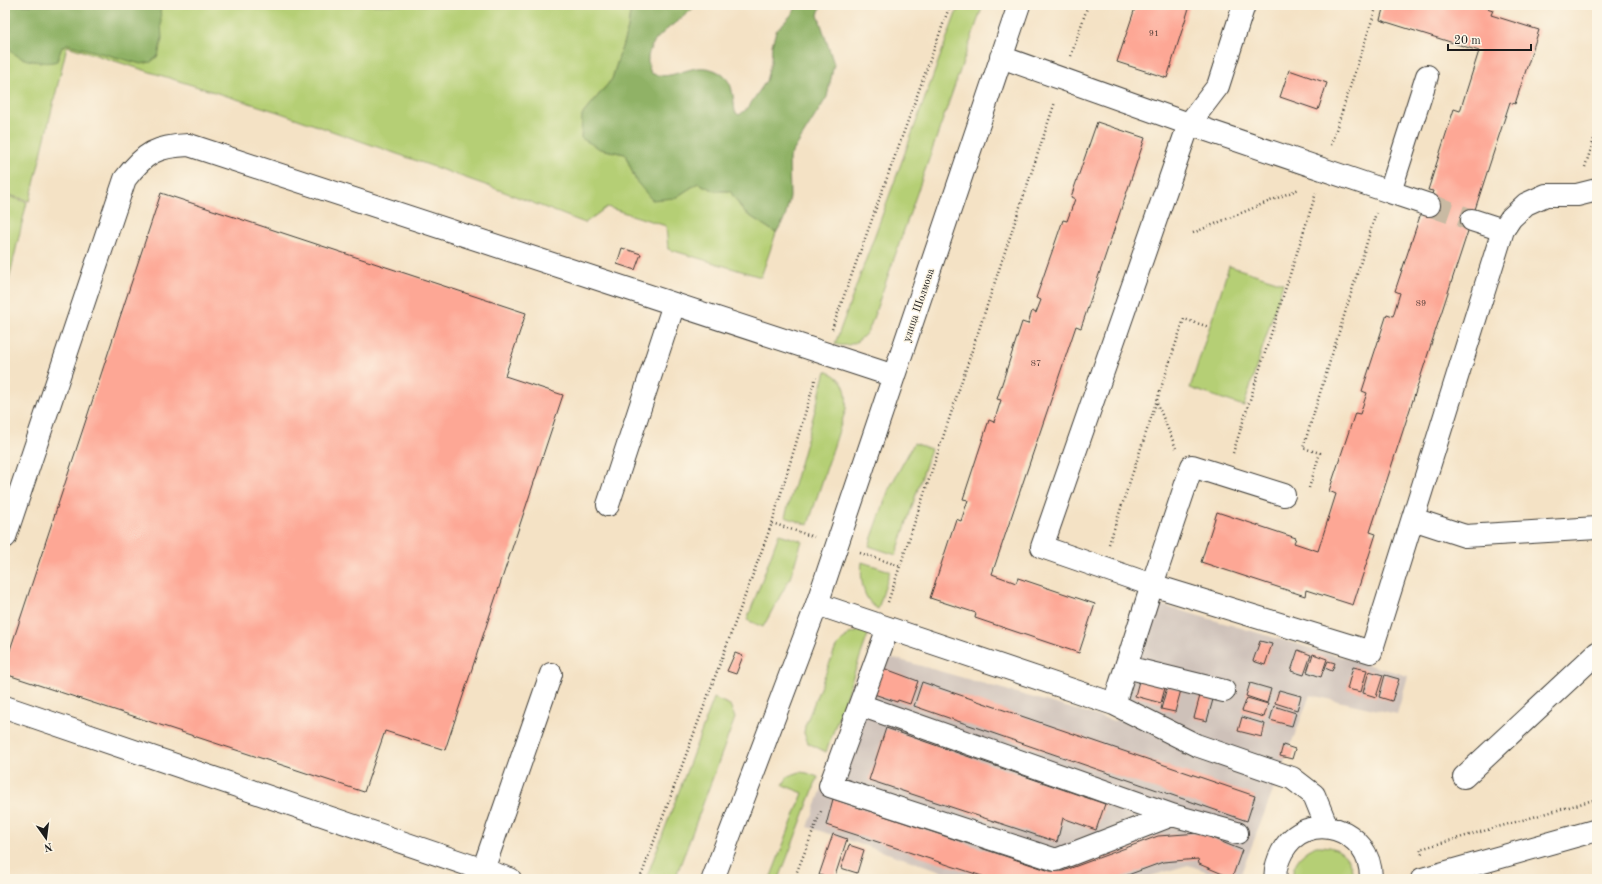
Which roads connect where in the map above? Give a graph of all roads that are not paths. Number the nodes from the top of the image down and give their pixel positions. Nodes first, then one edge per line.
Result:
1 (1019, 5) edge
2 (1244, 5) edge
3 (1001, 58) junction
4 (1427, 76) dead end
5 (1188, 124) junction
6 (1387, 191) junction
7 (1587, 192) edge
8 (1428, 205) tunnel mouth
9 (1472, 220) tunnel mouth
10 (1503, 230) junction
11 (674, 304) junction
12 (894, 376) junction
13 (1284, 496) dead end
14 (608, 505) dead end
15 (1413, 519) junction
16 (1597, 528) edge
17 (5, 537) edge
18 (1152, 585) junction
19 (817, 604) junction
20 (884, 626) junction
21 (1597, 653) edge
22 (1126, 667) junction
23 (551, 674) dead end
24 (1224, 691) dead end
25 (1114, 704) junction
26 (860, 705) junction
27 (5, 707) edge
28 (1464, 777) dead end
29 (1172, 816) junction
30 (1327, 827) junction
31 (1597, 830) edge
32 (1237, 833) dead end
33 (483, 870) junction
34 (510, 879) edge
35 (713, 879) edge
36 (1276, 879) edge
37 (1371, 879) edge
38 (1422, 879) edge

1 - 3 street, улица Шолмова
2 - 5 street
3 - 5 street
3 - 12 street, улица Шолмова
4 - 6 street
5 - 6 street
5 - 18 street
6 - 8 street
7 - 10 street
9 - 10 street
10 - 15 street
11 - 12 street
11 - 14 street
11 - 17 street
12 - 19 street, улица Шолмова
13 - 18 street
15 - 16 street
15 - 18 street
18 - 22 street
19 - 20 street
19 - 35 street, улица Шолмова
20 - 25 street
20 - 26 street
21 - 28 street
22 - 24 street
22 - 25 street
23 - 33 street
25 - 30 street
26 - 29 street
26 - 29 street
27 - 33 street
29 - 32 street
30 - 36 street
30 - 37 street
31 - 38 street
33 - 34 street

